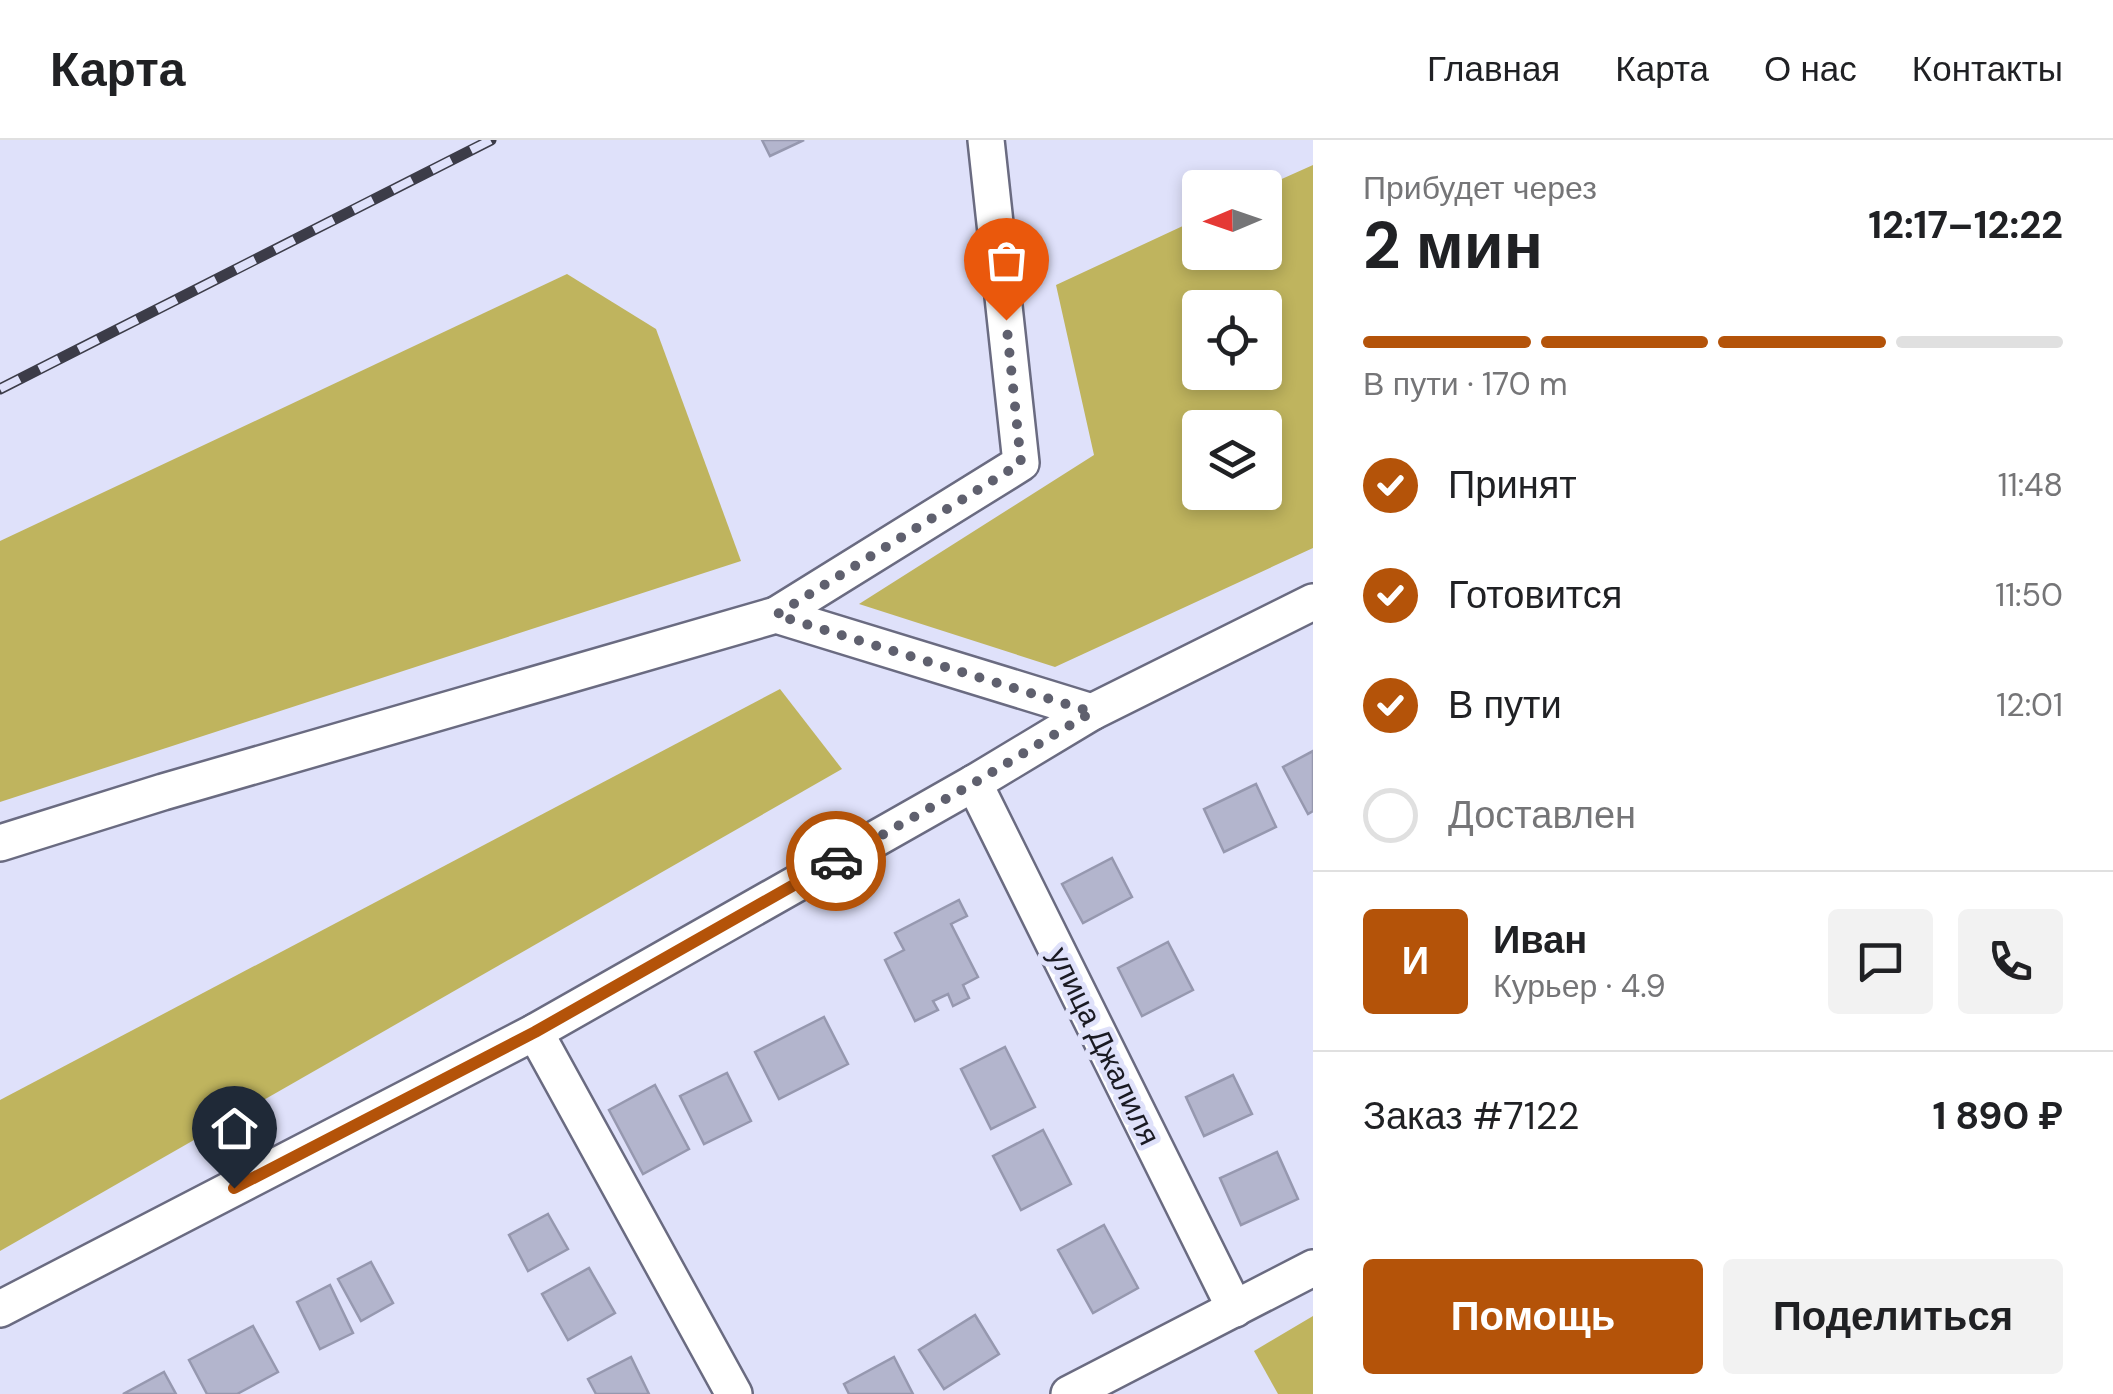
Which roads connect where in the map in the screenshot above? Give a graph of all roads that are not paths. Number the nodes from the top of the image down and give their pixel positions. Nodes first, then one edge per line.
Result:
1 (986, 140) edge
2 (1313, 602) edge
3 (776, 615) junction
4 (1092, 712) junction
5 (974, 783) junction
6 (0, 843) edge
7 (535, 1032) junction
8 (1313, 1268) edge
9 (0, 1309) edge
10 (1235, 1309) junction
11 (734, 1394) edge
12 (1068, 1394) edge

1 - 3 street
2 - 4 street
3 - 4 street
3 - 6 street
4 - 5 street
5 - 7 street
5 - 10 street, улица Джалиля
7 - 9 street
7 - 11 street
8 - 10 street
10 - 12 street

